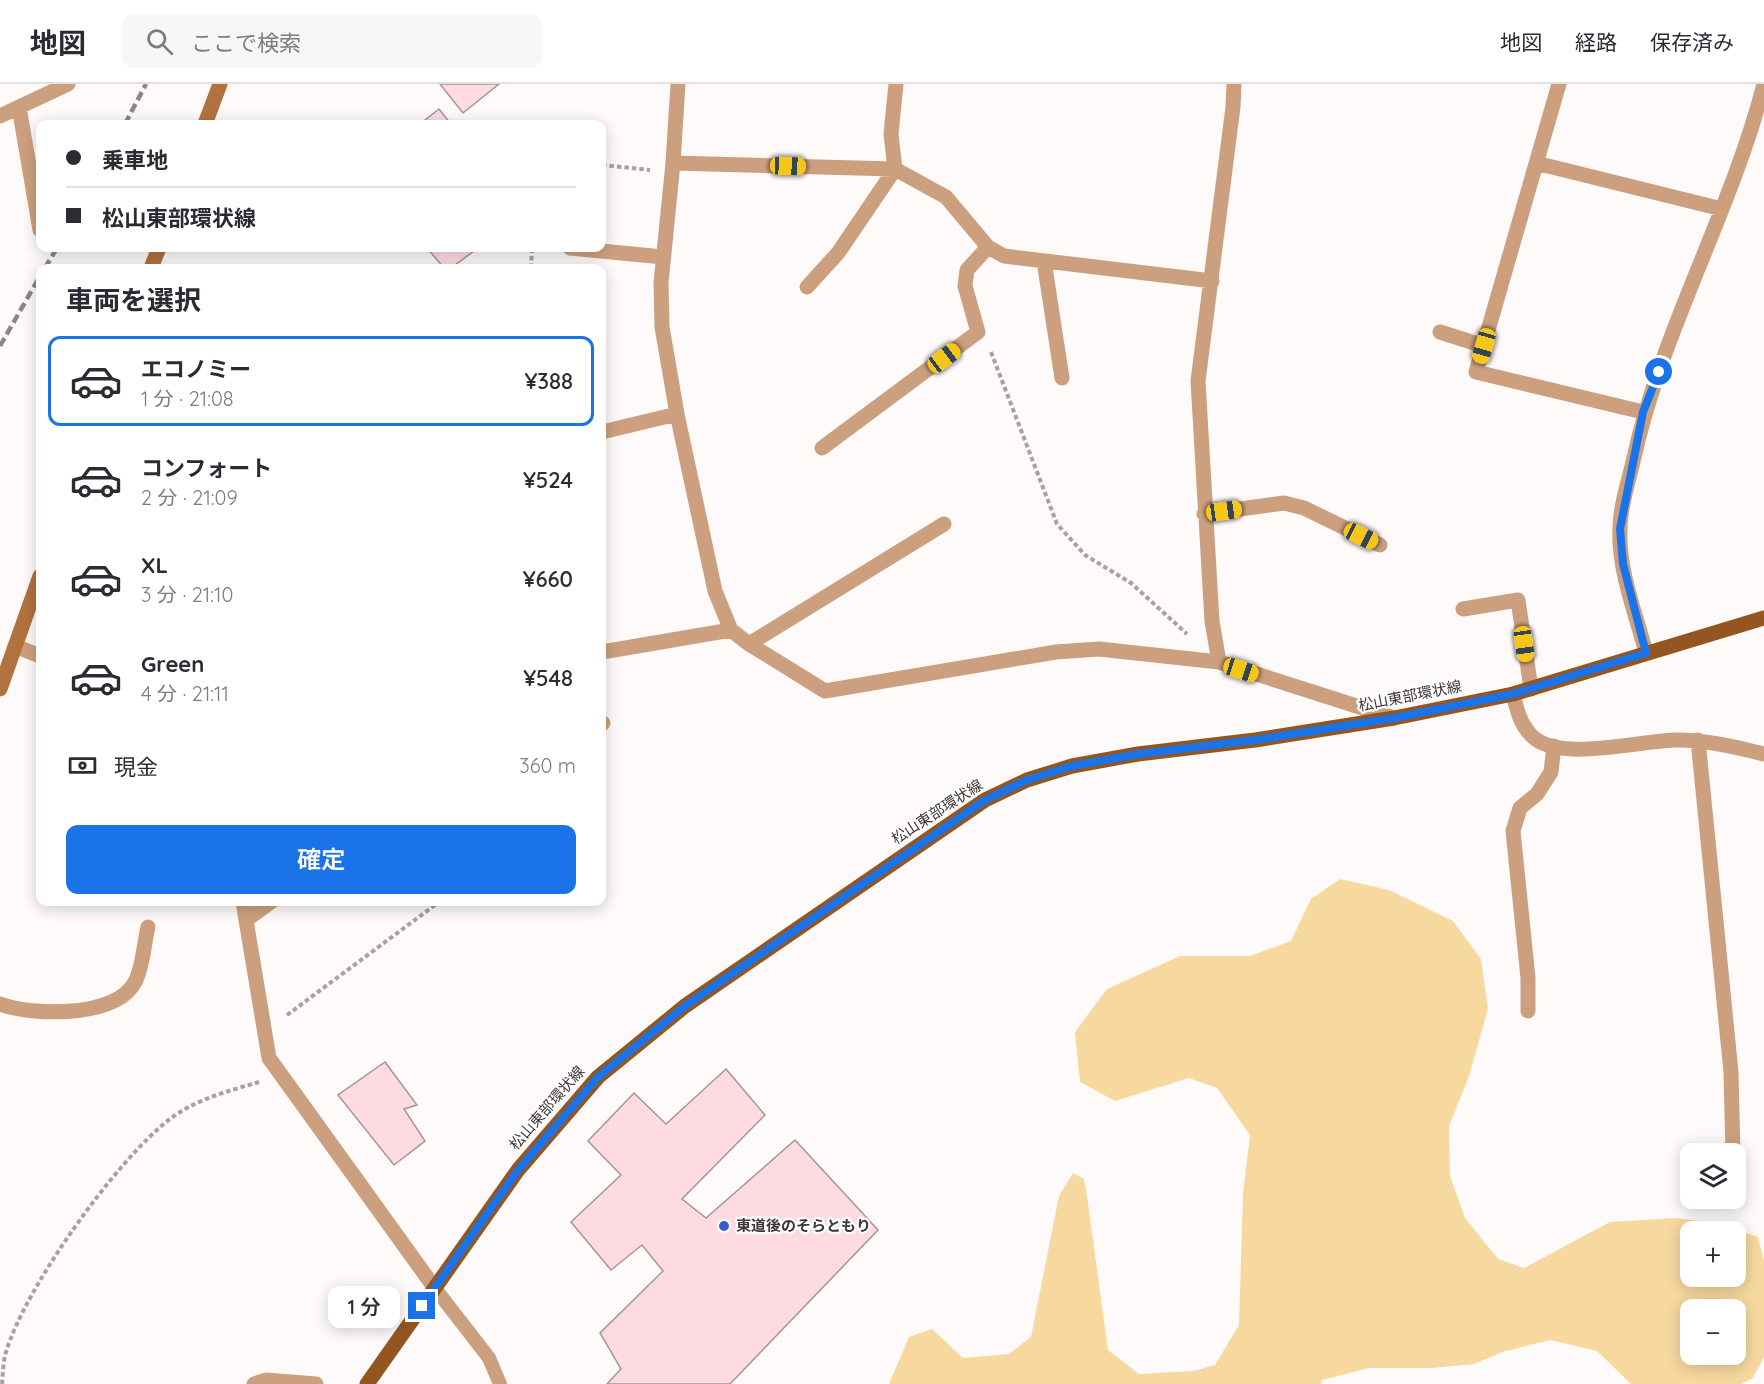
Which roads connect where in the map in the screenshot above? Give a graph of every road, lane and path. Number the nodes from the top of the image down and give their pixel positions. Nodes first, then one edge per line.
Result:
1 (68, 84) edge
2 (220, 84) edge
3 (678, 84) edge
4 (896, 84) edge
5 (1234, 84) edge
6 (1559, 84) edge
7 (1764, 84) edge
8 (19, 107) junction
9 (0, 116) edge
10 (206, 120) edge
11 (1536, 163) junction
12 (606, 165) edge
13 (672, 168) junction
14 (895, 169) junction
15 (36, 207) edge
16 (1722, 209) junction
17 (988, 247) junction
18 (606, 251) edge
19 (663, 257) junction
20 (1044, 261) junction
21 (1212, 281) junction
22 (807, 286) dead end
23 (978, 332) junction
24 (1440, 332) dead end
25 (1484, 346) junction
26 (1062, 378) dead end
27 (1643, 412) junction
28 (677, 414) junction
29 (606, 431) edge
30 (822, 448) dead end
31 (1204, 514) junction
32 (944, 524) dead end
33 (1380, 545) dead end
34 (36, 587) edge
35 (1463, 609) dead end
36 (1764, 618) edge
37 (731, 630) junction
38 (748, 644) junction
39 (15, 646) junction
40 (606, 651) edge
41 (1646, 653) junction
42 (36, 654) edge
43 (1219, 662) junction
44 (0, 689) edge
45 (1531, 689) junction
46 (1513, 694) junction
47 (1394, 718) junction
48 (1698, 740) junction
49 (1554, 747) junction
50 (1764, 754) edge
51 (244, 906) edge
52 (265, 906) edge
53 (435, 906) edge
54 (246, 920) junction
55 (148, 927) dead end
56 (0, 1004) edge
57 (1528, 1011) dead end
58 (283, 1017) dead end
59 (282, 1076) junction
60 (1733, 1143) edge
61 (434, 1287) junction
62 (2, 1384) edge
63 (254, 1384) edge
64 (316, 1384) edge
65 (367, 1384) edge
66 (501, 1384) edge

1 - 8 street
2 - 10 main road
3 - 13 street
4 - 14 street
5 - 21 street
6 - 11 street
7 - 16 street
8 - 9 street
8 - 15 street
11 - 16 street
11 - 25 street
12 - 13 path
13 - 14 street
13 - 19 street
14 - 17 street
14 - 22 street
16 - 27 street
17 - 20 street
17 - 23 street
18 - 19 street
19 - 28 street
20 - 21 street
20 - 26 street
21 - 31 street
23 - 30 street
23 - 43 path
24 - 25 street
25 - 27 street
27 - 41 street
28 - 29 street
28 - 37 street
31 - 33 street
31 - 43 street
32 - 38 street
34 - 39 main road
35 - 45 street
36 - 41 main road, 松山東部環状線
37 - 38 street
37 - 40 street
38 - 43 street
39 - 42 street
39 - 44 main road
41 - 45 main road, 松山東部環状線
43 - 47 street
45 - 46 main road, 松山東部環状線
46 - 47 main road, 松山東部環状線
46 - 49 street
47 - 61 main road, 松山東部環状線
48 - 49 street
48 - 50 street
48 - 60 street
49 - 57 street
51 - 54 street
52 - 54 street
53 - 58 path
54 - 59 street
55 - 56 street
59 - 61 street
59 - 62 path
61 - 65 main road, 松山東部環状線
61 - 66 lane
63 - 64 street

